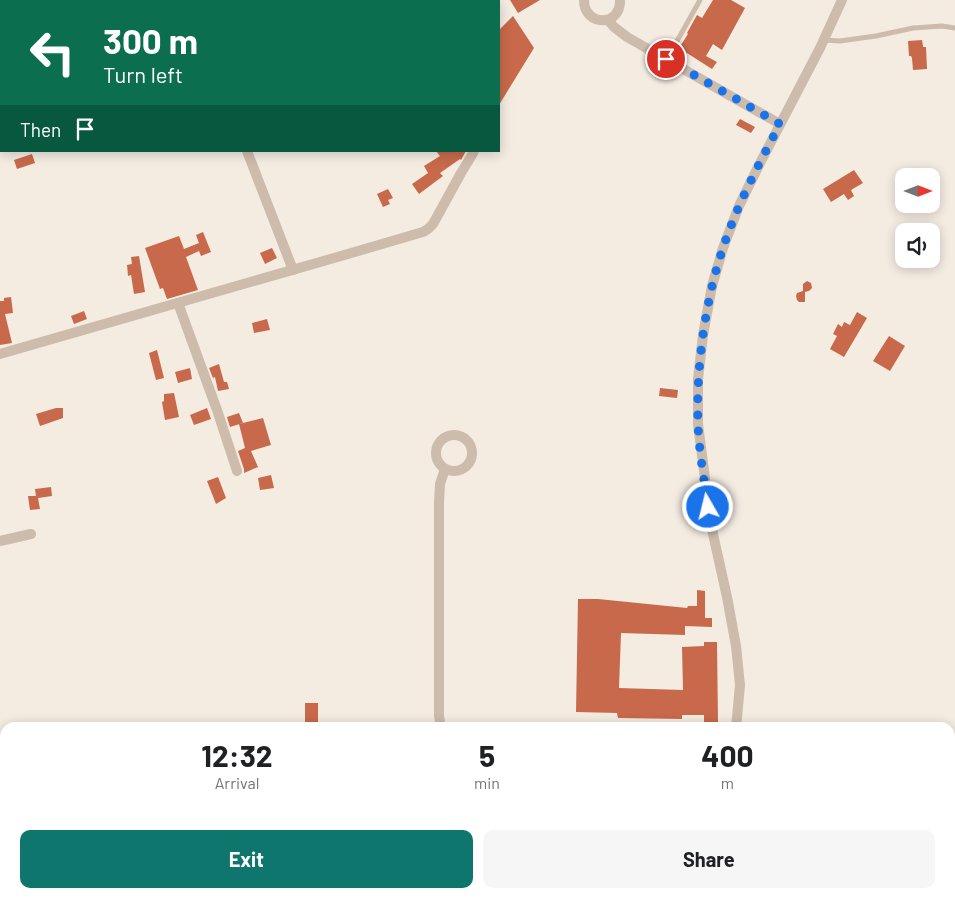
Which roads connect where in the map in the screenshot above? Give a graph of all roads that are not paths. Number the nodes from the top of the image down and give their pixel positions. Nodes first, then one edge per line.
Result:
1 (584, 0) edge
2 (620, 0) edge
3 (700, 0) edge
4 (842, 0) edge
5 (608, 20) junction
6 (955, 28) edge
7 (824, 40) junction
8 (666, 59) junction
9 (780, 124) junction
10 (247, 152) edge
11 (474, 152) edge
12 (293, 270) junction
13 (178, 303) junction
14 (0, 354) edge
15 (445, 469) dead end
16 (237, 471) dead end
17 (31, 534) dead end
18 (0, 541) edge
19 (440, 722) edge
20 (737, 722) edge

1 - 5 street
2 - 5 street
3 - 8 lane
4 - 7 street
5 - 8 street
6 - 7 lane
7 - 9 street
8 - 9 street
9 - 20 street
10 - 12 street
11 - 12 street
12 - 13 street
13 - 14 street
13 - 16 street
15 - 19 street
17 - 18 street

